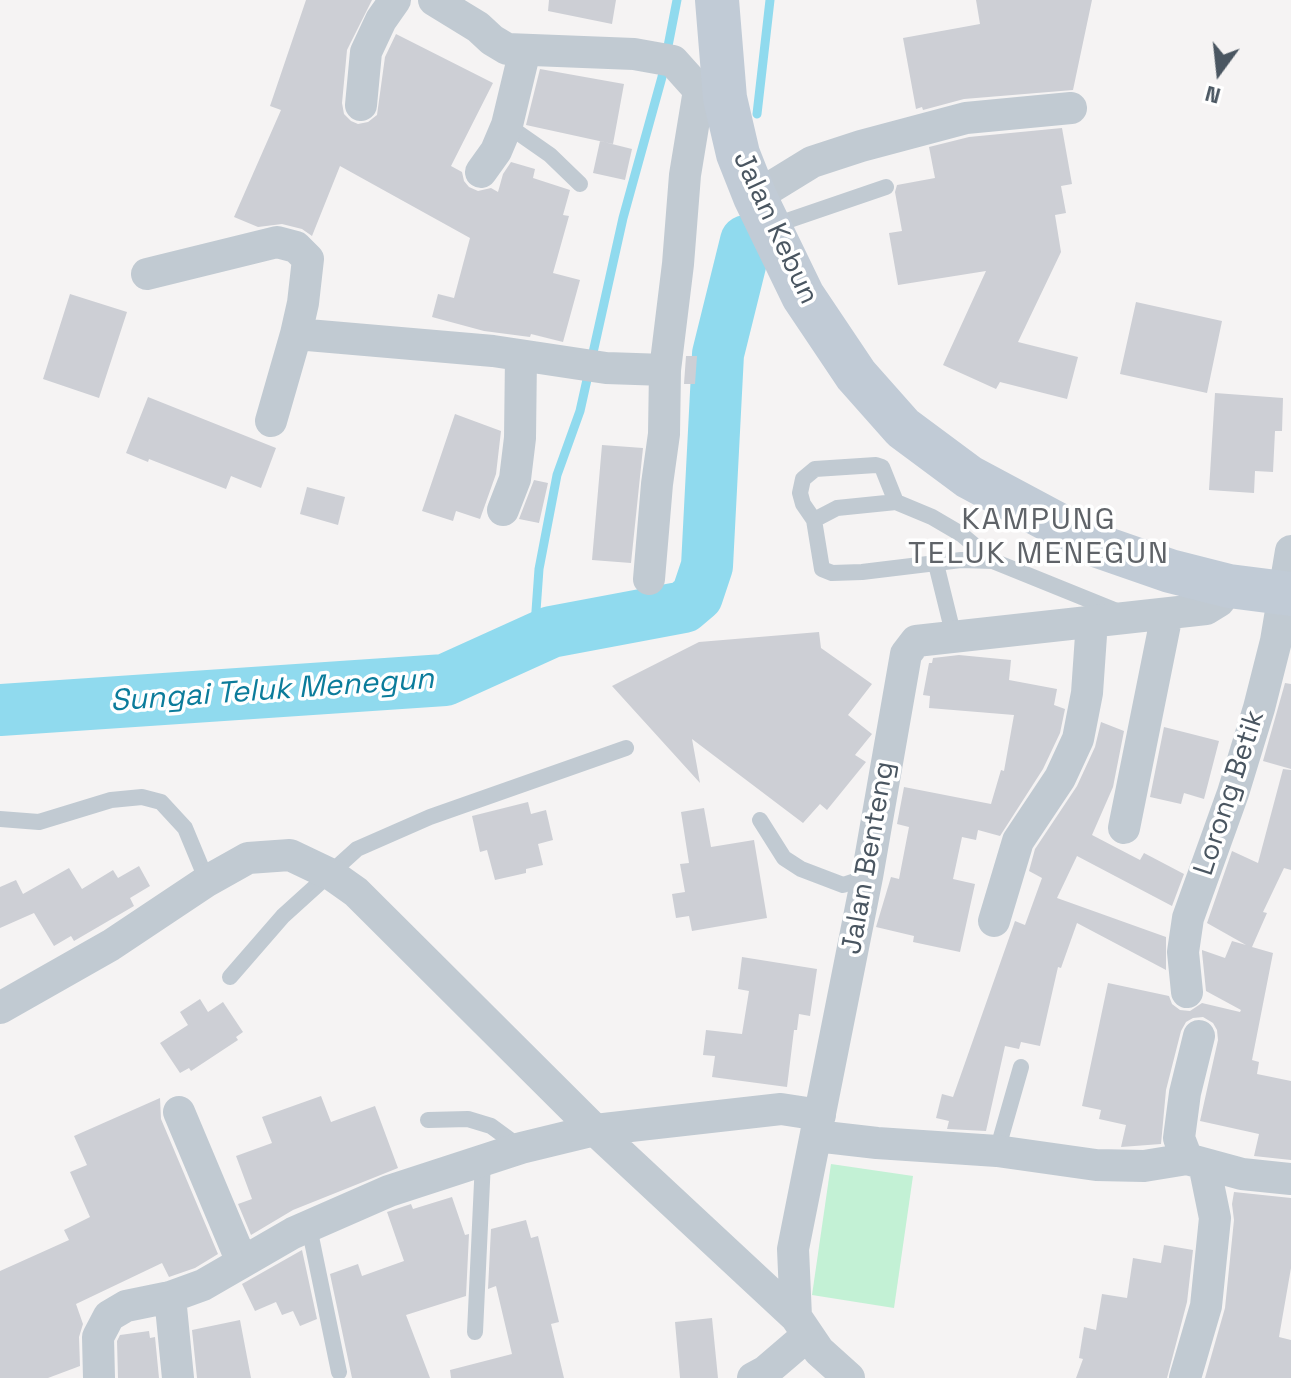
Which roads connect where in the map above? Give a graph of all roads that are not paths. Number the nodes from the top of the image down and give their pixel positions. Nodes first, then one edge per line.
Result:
1 (395, 0) edge
2 (717, 0) edge
3 (451, 5) edge
4 (525, 50) junction
5 (712, 94) junction
6 (361, 105) dead end
7 (1071, 108) dead end
8 (507, 125) junction
9 (481, 172) dead end
10 (580, 184) dead end
11 (886, 187) dead end
12 (762, 212) junction
13 (147, 274) dead end
14 (296, 334) junction
15 (521, 356) junction
16 (665, 370) junction
17 (271, 421) dead end
18 (896, 502) junction
19 (503, 510) dead end
20 (814, 520) junction
21 (1291, 551) edge
22 (993, 561) junction
23 (936, 564) junction
24 (649, 579) dead end
25 (1229, 586) junction
26 (1286, 594) edge
27 (1167, 614) junction
28 (1131, 617) junction
29 (1092, 621) junction
30 (954, 637) junction
31 (626, 748) dead end
32 (0, 819) edge
33 (760, 820) dead end
34 (1124, 828) dead end
35 (332, 875) junction
36 (867, 877) junction
37 (207, 881) junction
38 (994, 921) dead end
39 (230, 977) dead end
40 (1187, 992) dead end
41 (0, 1008) edge
42 (1199, 1036) dead end
43 (1021, 1067) dead end
44 (179, 1112) dead end
45 (428, 1120) dead end
46 (818, 1126) junction
47 (595, 1130) junction
48 (521, 1148) junction
49 (997, 1151) junction
50 (483, 1161) junction
51 (1196, 1162) junction
52 (1291, 1179) edge
53 (309, 1227) junction
54 (242, 1262) junction
55 (170, 1297) junction
56 (802, 1326) junction
57 (475, 1332) dead end
58 (339, 1372) dead end
59 (838, 1373) edge
60 (99, 1378) edge
61 (178, 1378) edge
62 (753, 1378) edge
63 (1185, 1378) edge

1 - 6 street
2 - 5 main road, Jalan Kebun
3 - 4 street
4 - 5 street
4 - 8 street
5 - 12 main road, Jalan Kebun
5 - 16 street
7 - 12 street
8 - 9 street
8 - 10 lane
11 - 12 lane
12 - 25 main road, Jalan Kebun
13 - 14 street
14 - 15 street
14 - 17 street
15 - 16 street
15 - 19 street
16 - 24 street
18 - 20 lane
18 - 20 lane
18 - 22 lane
20 - 23 lane
21 - 26 street, Lorong Betik
22 - 23 lane
22 - 28 lane
23 - 30 lane
25 - 26 main road, Jalan Kebun
25 - 27 street, Jalan Benteng
26 - 40 street, Lorong Betik
27 - 28 street, Jalan Benteng
27 - 34 street
28 - 29 street, Jalan Benteng
29 - 30 street, Jalan Benteng
29 - 38 street
30 - 36 street, Jalan Benteng
31 - 35 lane
32 - 37 lane
33 - 36 lane
35 - 37 street
35 - 39 lane
35 - 47 street
36 - 46 street, Jalan Benteng
37 - 41 street
42 - 51 street
43 - 49 lane
44 - 54 street
45 - 48 lane
46 - 47 street
46 - 49 street
46 - 56 street, Jalan Benteng
47 - 48 street
47 - 56 street
48 - 50 street
49 - 51 street
50 - 53 street
50 - 57 lane
51 - 52 street
51 - 63 street
53 - 54 street
53 - 58 lane
54 - 55 street
55 - 60 street
55 - 61 street
56 - 59 street
56 - 62 street

